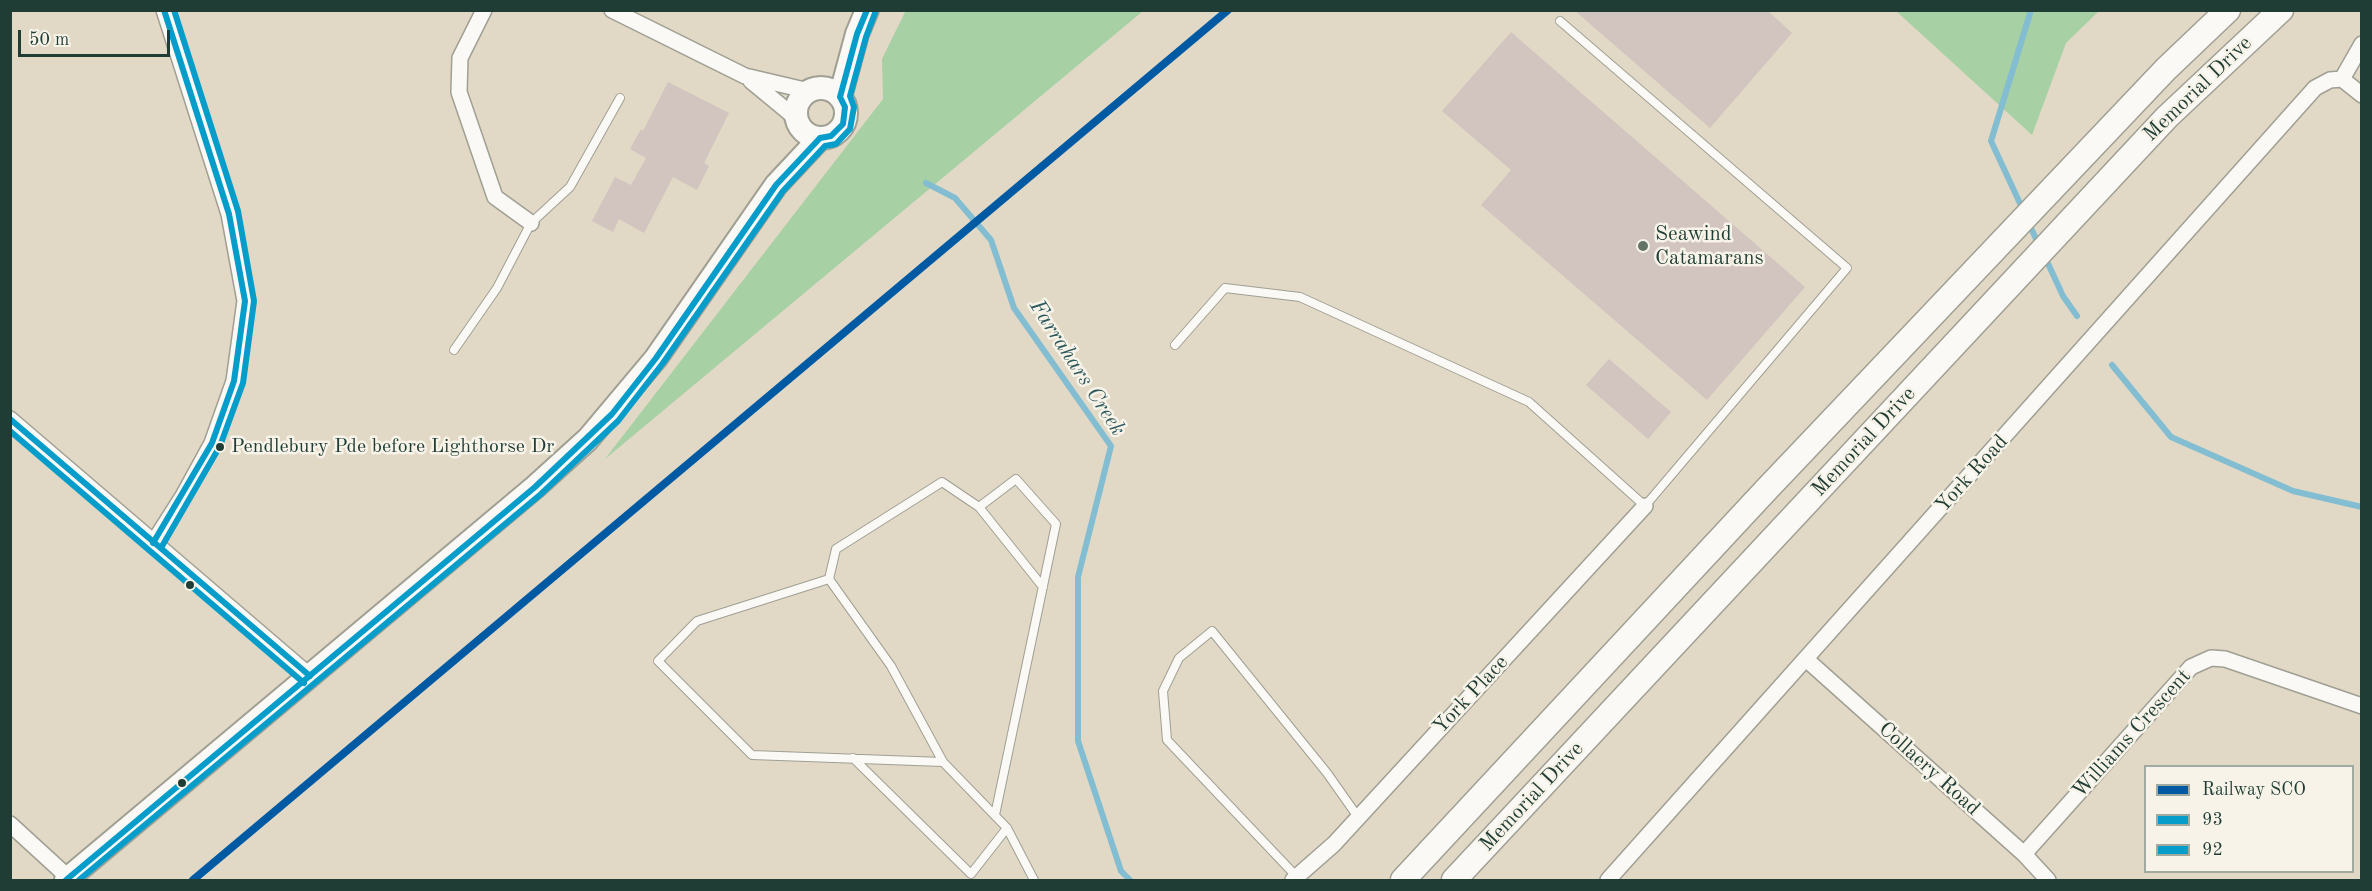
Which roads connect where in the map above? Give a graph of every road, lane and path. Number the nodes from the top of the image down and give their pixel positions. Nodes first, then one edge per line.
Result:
1 (164, 10) edge
2 (484, 10) edge
3 (612, 10) edge
4 (867, 10) edge
5 (2228, 10) edge
6 (2281, 10) edge
7 (1560, 21) dead end
8 (857, 34) junction
9 (2361, 44) edge
10 (745, 76) junction
11 (2342, 79) junction
12 (813, 90) junction
13 (2361, 95) edge
14 (840, 97) junction
15 (620, 98) dead end
16 (798, 122) junction
17 (820, 138) junction
18 (776, 185) junction
19 (531, 223) junction
20 (1175, 345) dead end
21 (454, 350) dead end
22 (10, 419) edge
23 (1645, 506) junction
24 (979, 507) junction
25 (153, 543) junction
26 (829, 579) junction
27 (1043, 587) junction
28 (1807, 660) junction
29 (310, 676) junction
30 (2361, 706) edge
31 (853, 758) junction
32 (943, 762) junction
33 (995, 815) junction
34 (1358, 817) junction
35 (10, 824) edge
36 (1007, 828) junction
37 (2024, 854) junction
38 (970, 877) edge
39 (67, 879) edge
40 (1295, 879) edge
41 (1034, 880) edge
42 (1403, 880) edge
43 (1454, 880) edge
44 (1608, 880) edge
45 (2048, 880) edge

1 - 25 street
2 - 19 street
3 - 10 street
4 - 8 main road
5 - 42 main road, Memorial Drive
6 - 43 main road, Memorial Drive
7 - 23 lane
8 - 12 main road
8 - 14 main road
9 - 11 street
10 - 12 street
10 - 16 street
11 - 13 street
11 - 28 street, York Road
12 - 14 main road
12 - 16 main road
14 - 17 main road
15 - 19 lane
16 - 17 main road
16 - 18 main road
17 - 18 main road
18 - 29 main road
19 - 21 lane
20 - 23 lane
22 - 25 street
23 - 34 street, York Place
24 - 26 lane
24 - 27 lane
24 - 27 lane
25 - 29 street
26 - 31 lane
26 - 32 lane
27 - 33 lane
28 - 37 street, Collaery Road
28 - 44 street, York Road
29 - 39 main road
30 - 37 street, Williams Crescent
31 - 32 lane
31 - 38 lane
32 - 33 lane
33 - 36 lane
34 - 40 street, York Place
34 - 40 lane
35 - 39 street
36 - 38 lane
36 - 41 lane
37 - 45 street, Collaery Road

